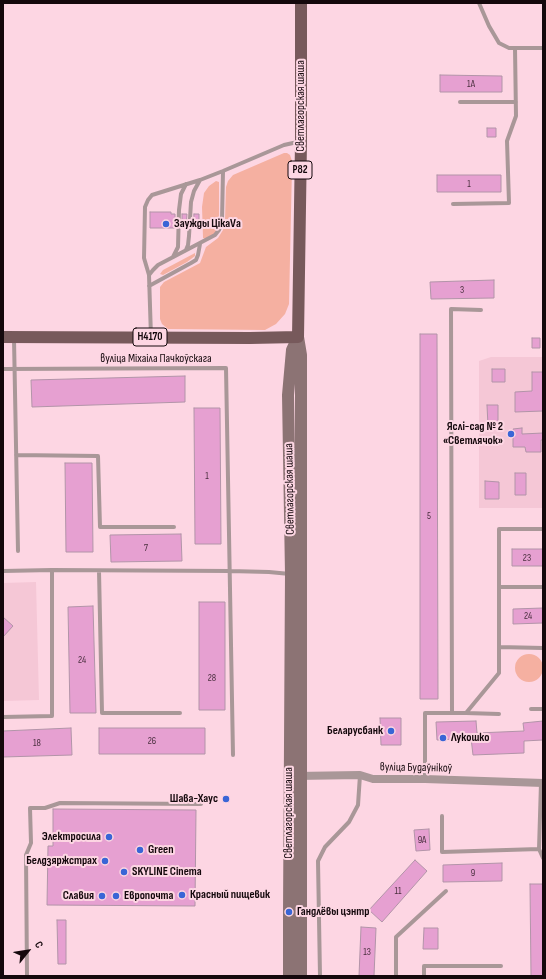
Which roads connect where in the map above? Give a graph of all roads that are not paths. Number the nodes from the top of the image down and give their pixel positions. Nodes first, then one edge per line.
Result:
1 (301, 3) edge
2 (479, 3) edge
3 (515, 48) junction
4 (543, 48) edge
5 (460, 102) dead end
6 (516, 102) junction
7 (301, 142) junction
8 (223, 171) junction
9 (200, 180) junction
10 (186, 184) junction
11 (453, 204) dead end
12 (200, 244) junction
13 (186, 250) junction
14 (173, 257) junction
15 (149, 276) junction
16 (149, 286) junction
17 (481, 310) dead end
18 (8, 337) edge
19 (151, 337) junction
20 (298, 337) junction
21 (3, 369) edge
22 (14, 369) junction
23 (16, 455) junction
24 (174, 527) dead end
25 (543, 529) edge
26 (18, 551) dead end
27 (52, 570) junction
28 (3, 571) edge
29 (98, 571) junction
30 (230, 571) junction
31 (291, 574) junction
32 (499, 587) junction
33 (543, 587) edge
34 (499, 648) junction
35 (543, 648) edge
36 (531, 709) dead end
37 (543, 709) edge
38 (180, 713) dead end
39 (452, 713) junction
40 (466, 713) junction
41 (499, 714) dead end
42 (3, 717) edge
43 (233, 755) dead end
44 (360, 775) junction
45 (296, 776) junction
46 (425, 779) junction
47 (542, 783) edge
48 (201, 804) dead end
49 (442, 816) dead end
50 (539, 849) junction
51 (543, 858) edge
52 (446, 891) dead end
53 (501, 966) dead end
54 (27, 976) edge
55 (289, 976) edge
56 (301, 976) edge
57 (320, 976) edge
58 (396, 976) edge
59 (424, 976) edge

1 - 7 main road, Светлагорская шаша / Р82
2 - 3 lane
3 - 4 lane
3 - 6 lane
5 - 6 lane
6 - 11 lane
7 - 8 lane
7 - 20 main road, Светлагорская шаша / Р82
8 - 9 lane
8 - 12 lane
9 - 10 lane
9 - 13 lane
10 - 14 lane
10 - 15 lane
12 - 13 lane
12 - 16 lane
13 - 14 lane
14 - 15 lane
15 - 16 lane
16 - 19 lane
17 - 39 lane
18 - 19 main road, Н4170
18 - 22 lane
19 - 20 main road, Н4170
20 - 31 main road, Светлагорская шаша / Р82
20 - 45 main road
21 - 22 lane, вуліца Міхаіла Пачкоўскага
22 - 23 lane
22 - 30 lane, вуліца Міхаіла Пачкоўскага
23 - 24 lane
23 - 26 lane
25 - 32 lane
27 - 28 lane
27 - 29 lane
27 - 42 lane
29 - 30 lane
29 - 38 lane
30 - 31 lane
30 - 43 lane
31 - 45 main road, Светлагорская шаша / Р82
32 - 33 lane
32 - 34 lane
34 - 35 lane
34 - 40 lane
36 - 37 lane
39 - 40 lane
39 - 46 lane
40 - 41 lane
44 - 45 street, вуліца Будаўнікоў
44 - 46 street, вуліца Будаўнікоў
44 - 57 lane
45 - 55 main road, Светлагорская шаша / Р82
45 - 56 main road
46 - 47 street, вуліца Будаўнікоў
47 - 50 lane
48 - 54 lane
49 - 50 lane
50 - 51 lane
52 - 58 lane
53 - 59 lane

